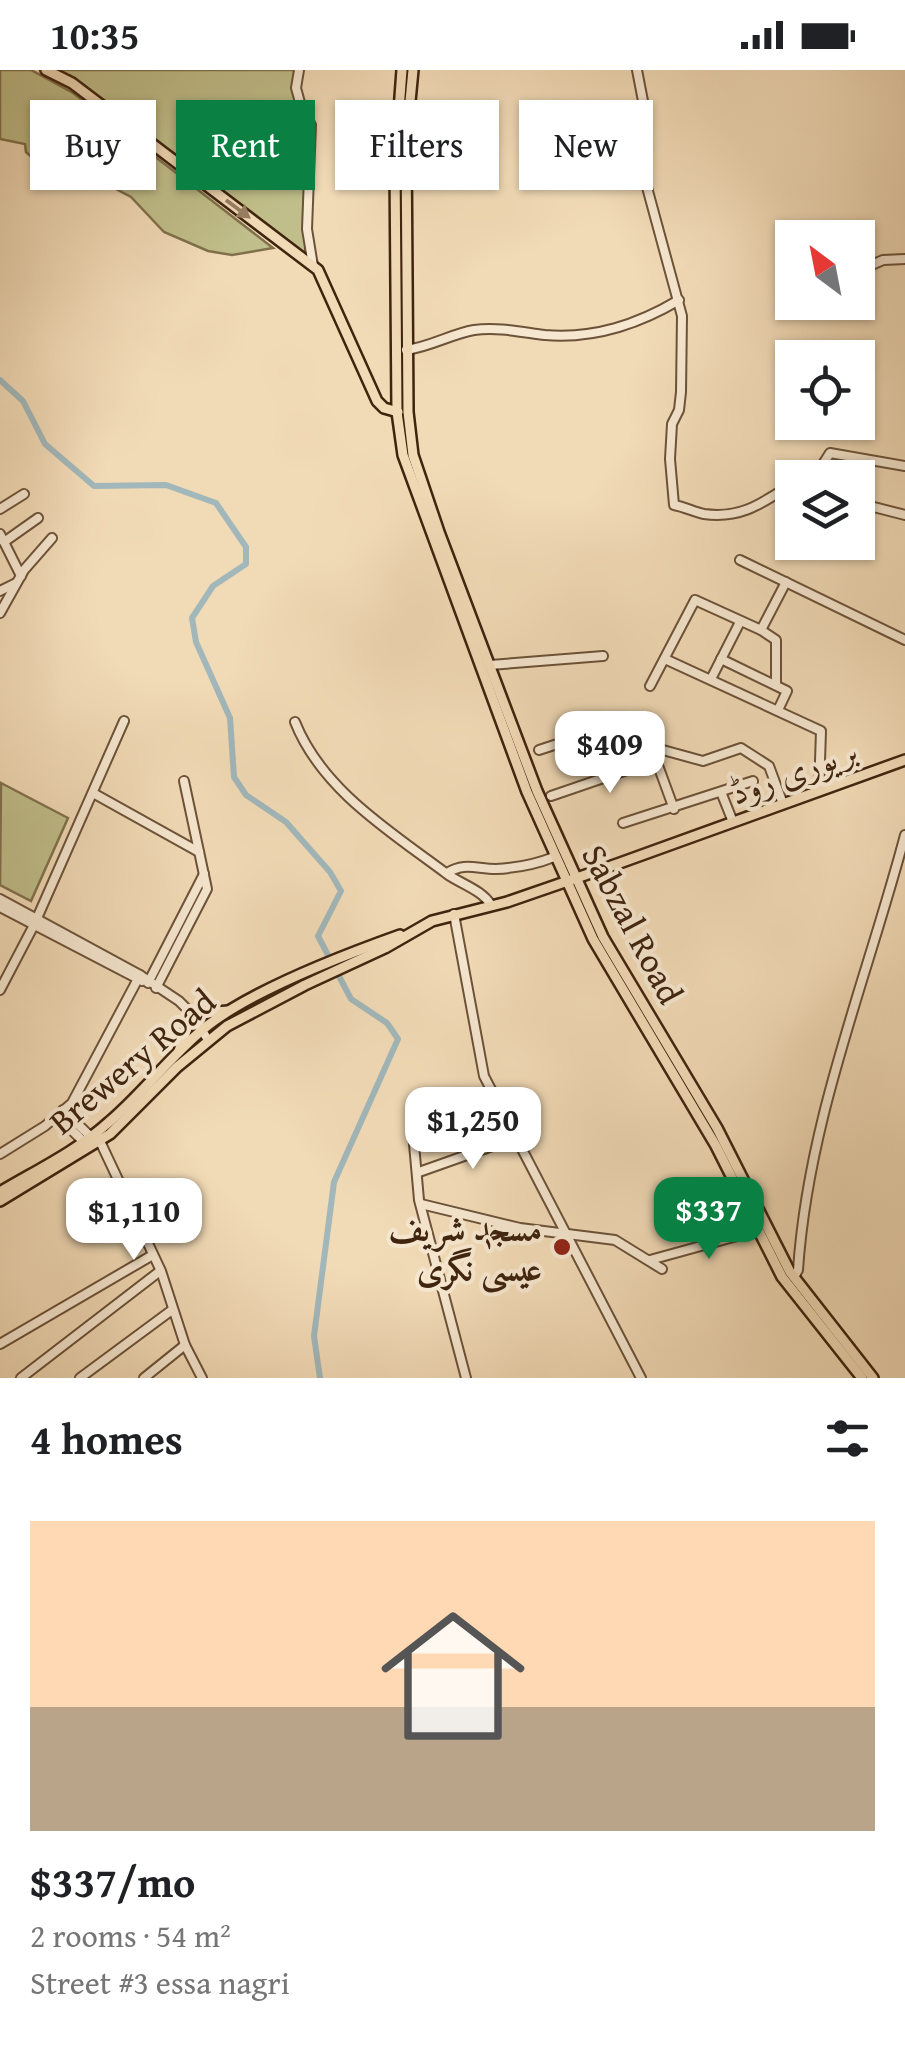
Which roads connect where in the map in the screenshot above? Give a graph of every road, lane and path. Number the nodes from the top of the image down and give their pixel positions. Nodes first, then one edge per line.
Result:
1 (46, 70) edge
2 (298, 70) edge
3 (402, 70) edge
4 (413, 70) edge
5 (638, 70) edge
6 (905, 259) edge
7 (875, 263) edge
8 (314, 266) junction
9 (679, 300) junction
10 (406, 350) junction
11 (402, 412) junction
12 (826, 460) edge
13 (870, 460) edge
14 (875, 461) edge
15 (905, 466) edge
16 (24, 494) dead end
17 (775, 494) edge
18 (875, 507) edge
19 (0, 509) edge
20 (905, 515) edge
21 (38, 518) dead end
22 (2, 538) edge
23 (52, 538) dead end
24 (740, 560) dead end
25 (19, 580) junction
26 (786, 582) junction
27 (0, 591) edge
28 (0, 613) edge
29 (740, 622) junction
30 (761, 630) junction
31 (905, 640) edge
32 (603, 656) dead end
33 (665, 659) junction
34 (721, 659) junction
35 (490, 665) junction
36 (712, 678) junction
37 (492, 684) junction
38 (776, 685) junction
39 (650, 686) dead end
40 (778, 710) junction
41 (124, 721) dead end
42 (295, 722) dead end
43 (540, 750) dead end
44 (905, 760) edge
45 (184, 781) dead end
46 (753, 781) dead end
47 (819, 791) junction
48 (722, 792) junction
49 (93, 793) junction
50 (552, 796) dead end
51 (783, 804) junction
52 (674, 809) junction
53 (733, 822) junction
54 (623, 823) dead end
55 (905, 835) edge
56 (199, 852) junction
57 (554, 857) junction
58 (447, 873) junction
59 (569, 878) junction
60 (0, 899) edge
61 (490, 905) junction
62 (0, 907) edge
63 (454, 914) junction
64 (35, 922) junction
65 (303, 980) junction
66 (145, 982) junction
67 (0, 990) edge
68 (231, 1011) junction
69 (192, 1014) junction
70 (202, 1030) junction
71 (208, 1040) junction
72 (178, 1055) junction
73 (684, 1083) junction
74 (60, 1113) junction
75 (413, 1134) dead end
76 (92, 1138) junction
77 (515, 1138) junction
78 (0, 1154) edge
79 (418, 1172) junction
80 (0, 1192) edge
81 (0, 1201) edge
82 (422, 1204) junction
83 (759, 1230) junction
84 (563, 1233) junction
85 (152, 1256) junction
86 (650, 1260) junction
87 (662, 1269) dead end
88 (160, 1271) junction
89 (788, 1276) junction
90 (172, 1310) junction
91 (0, 1344) edge
92 (185, 1346) junction
93 (21, 1378) edge
94 (80, 1378) edge
95 (144, 1378) edge
96 (202, 1378) edge
97 (466, 1378) edge
98 (641, 1378) edge
99 (862, 1378) edge
100 (873, 1378) edge

1 -> 8 main road
2 - 8 street
3 - 11 main road
4 - 10 main road
5 - 9 street
6 - 7 street
8 - 11 main road
9 - 10 street
9 - 17 street
10 - 11 main road
11 - 35 main road, Sabzal Road
11 - 37 main road, Sabzal Road
12 - 13 street
14 - 15 street
16 - 19 street
18 - 20 street
21 - 22 street
22 - 25 street
23 - 25 street
24 - 26 street
25 - 27 street
25 - 28 street
26 - 30 street
26 - 31 street
29 - 30 street
29 - 33 street
29 - 34 street
30 - 38 street
32 - 35 street
33 - 36 street
33 - 39 street
34 - 36 street
34 - 38 street
35 - 37 main road, Sabzal Road
36 - 40 street
37 - 57 main road, Sabzal Road
37 - 59 main road, Sabzal Road
38 - 40 street
40 - 47 street
41 - 49 street
42 - 58 street
43 - 51 street
44 - 47 main road, بریوری روڈ
45 - 56 street
46 - 48 street
47 - 51 main road, بریوری روڈ
48 - 52 street
48 - 53 street
49 - 56 street
49 - 64 street
50 - 52 street
51 - 53 main road, بریوری روڈ
52 - 54 street
53 - 59 main road, بریوری روڈ
55 - 89 street
56 - 66 street
57 - 58 street
57 - 59 main road, Sabzal Road
58 - 61 street
59 - 61 main road, بریوری روڈ
59 - 73 main road, Sabzal Road
60 - 64 street
61 - 63 main road, بریوری روڈ
62 - 64 street
63 - 65 main road, بریوری روڈ
63 - 77 street
64 - 66 street
64 - 67 street
65 - 68 main road, Brewery Road
65 - 71 main road, Brewery Road
66 - 69 street
66 - 74 street
68 - 69 main road
68 - 70 main road, Brewery Road
69 - 70 street
69 - 72 main road
70 - 71 street
70 - 72 main road, Brewery Road
71 - 76 main road, Brewery Road
72 - 76 main road, Brewery Road
73 - 83 main road, Sabzal Road
73 - 89 main road, Sabzal Road
74 - 76 street
74 - 78 street
75 - 79 street
76 - 80 main road, Brewery Road
76 - 81 main road, Brewery Road
76 - 85 street
77 - 79 street
77 - 84 street
79 - 82 street
82 - 84 street
82 - 97 street
83 - 86 street
83 - 89 main road, Sabzal Road
84 - 86 street
84 - 98 street
85 - 88 street
85 - 91 street
86 - 87 street
88 - 90 street
88 - 93 street
89 - 99 main road, Sabzal Road
89 - 100 main road, Sabzal Road
90 - 92 street
90 - 94 street
92 - 95 street
92 - 96 street

